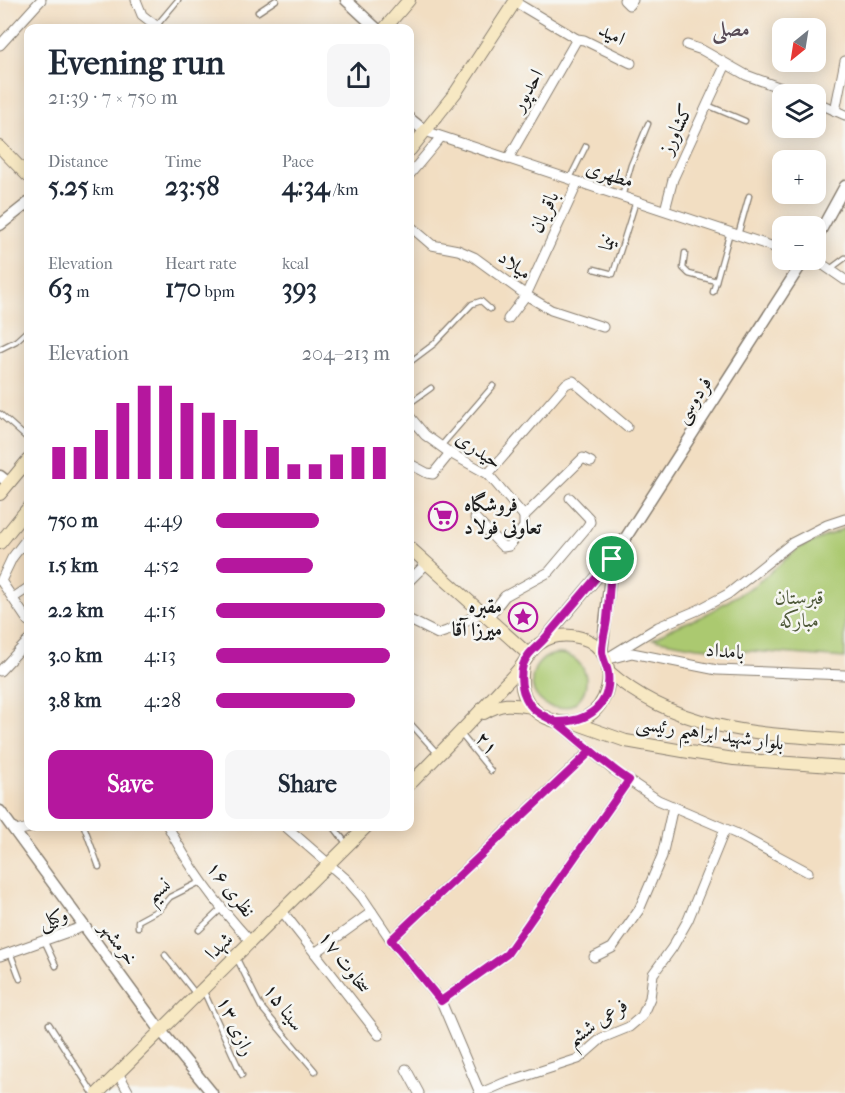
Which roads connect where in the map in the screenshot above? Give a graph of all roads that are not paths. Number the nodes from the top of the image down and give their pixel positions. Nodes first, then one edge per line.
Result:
1 (41, 0) edge
2 (136, 0) edge
3 (178, 0) edge
4 (276, 0) edge
5 (346, 0) edge
6 (409, 0) edge
7 (624, 0) edge
8 (633, 0) edge
9 (516, 1) edge
10 (258, 12) dead end
11 (153, 24) edge
12 (159, 24) edge
13 (372, 24) edge
14 (388, 24) edge
15 (577, 39) junction
16 (0, 45) edge
17 (687, 45) dead end
18 (845, 61) edge
19 (631, 63) dead end
20 (726, 64) junction
21 (772, 85) edge
22 (707, 105) junction
23 (826, 107) edge
24 (835, 111) junction
25 (845, 115) edge
26 (745, 121) dead end
27 (414, 122) edge
28 (648, 124) dead end
29 (414, 129) edge
30 (425, 131) junction
31 (441, 137) junction
32 (414, 145) edge
33 (586, 146) dead end
34 (0, 147) edge
35 (508, 159) junction
36 (414, 169) edge
37 (24, 172) edge
38 (574, 181) junction
39 (845, 186) edge
40 (749, 196) dead end
41 (622, 197) junction
42 (636, 201) junction
43 (24, 207) edge
44 (665, 210) junction
45 (826, 220) edge
46 (0, 225) edge
47 (414, 229) edge
48 (734, 234) junction
49 (772, 246) edge
50 (685, 253) dead end
51 (845, 258) edge
52 (826, 267) edge
53 (594, 269) dead end
54 (830, 269) junction
55 (798, 270) edge
56 (845, 280) edge
57 (716, 281) junction
58 (713, 292) dead end
59 (526, 295) junction
60 (490, 309) dead end
61 (508, 319) dead end
62 (603, 327) dead end
63 (24, 334) edge
64 (0, 349) edge
65 (414, 359) edge
66 (493, 386) dead end
67 (431, 388) dead end
68 (414, 400) edge
69 (0, 414) edge
70 (414, 422) edge
71 (627, 427) dead end
72 (24, 435) edge
73 (441, 446) junction
74 (450, 453) junction
75 (591, 462) dead end
76 (24, 463) edge
77 (414, 466) edge
78 (488, 474) junction
79 (4, 479) edge
80 (0, 494) edge
81 (570, 498) dead end
82 (24, 513) edge
83 (524, 516) junction
84 (475, 518) dead end
85 (845, 519) edge
86 (24, 542) edge
87 (0, 543) edge
88 (414, 552) edge
89 (612, 559) junction
90 (426, 564) junction
91 (414, 576) edge
92 (0, 578) edge
93 (24, 591) edge
94 (13, 598) junction
95 (24, 615) edge
96 (484, 616) junction
97 (414, 622) edge
98 (543, 641) junction
99 (24, 645) edge
100 (526, 659) junction
101 (605, 661) junction
102 (0, 671) edge
103 (845, 675) edge
104 (532, 707) junction
105 (473, 720) junction
106 (557, 722) junction
107 (572, 722) junction
108 (414, 727) edge
109 (460, 733) junction
110 (845, 740) edge
111 (591, 751) junction
112 (439, 754) junction
113 (845, 767) edge
114 (491, 771) dead end
115 (414, 774) edge
116 (629, 780) junction
117 (674, 806) junction
118 (0, 811) edge
119 (24, 827) edge
120 (9, 828) edge
121 (725, 829) junction
122 (86, 831) edge
123 (170, 831) edge
124 (291, 831) edge
125 (337, 831) edge
126 (362, 831) edge
127 (348, 845) junction
128 (328, 864) junction
129 (99, 867) dead end
130 (808, 872) dead end
131 (200, 882) junction
132 (221, 909) junction
133 (282, 911) junction
134 (372, 912) junction
135 (85, 926) junction
136 (138, 927) dead end
137 (199, 930) dead end
138 (44, 940) junction
139 (391, 940) junction
140 (251, 942) junction
141 (315, 952) junction
142 (5, 954) edge
143 (165, 955) dead end
144 (236, 956) junction
145 (594, 957) dead end
146 (56, 966) dead end
147 (20, 979) dead end
148 (200, 992) junction
149 (441, 1001) junction
150 (49, 1024) dead end
151 (161, 1031) junction
152 (379, 1035) dead end
153 (406, 1070) dead end
154 (315, 1071) dead end
155 (118, 1073) junction
156 (242, 1075) dead end
157 (96, 1093) edge
158 (129, 1093) edge
159 (212, 1093) edge
160 (419, 1093) edge
161 (481, 1093) edge

1 - 16 street
2 - 11 street
3 - 12 lane
4 - 10 lane
5 - 13 street
6 - 14 main road
7 - 8 street
9 - 15 street, امید
9 - 30 main road
15 - 19 street, امید
15 - 35 street, احدپور
17 - 20 street
18 - 24 street
20 - 21 street
20 - 22 street, کشاورز
22 - 26 lane
22 - 44 street, کشاورز
23 - 24 street
24 - 25 street
27 - 30 street, مطهری
28 - 41 lane
29 - 30 street, مطهری
30 - 31 street, مطهری
30 - 32 main road
31 - 35 street, مطهری
31 - 36 street
33 - 38 lane
34 - 37 main road
35 - 38 street, مطهری
38 - 41 street, مطهری
38 - 59 street, باقریان
39 - 45 street
40 - 48 lane
41 - 42 street, مطهری
42 - 44 street, مطهری
42 - 53 lane, نیما
43 - 46 street
44 - 48 street, مطهری
47 - 59 street, میلاد
48 - 49 street, مطهری
48 - 57 lane
50 - 57 lane
51 - 54 lane
52 - 54 street
54 - 56 street
55 - 89 street, فردوسی
57 - 58 lane
59 - 61 street, باقریان
59 - 62 street, میلاد
60 - 65 lane
63 - 64 lane
66 - 73 lane
67 - 68 lane
69 - 72 lane
70 - 73 street, حیدری
71 - 78 street
73 - 74 street, حیدری
74 - 77 street
74 - 78 street, حیدری
75 - 83 street
76 - 79 main road
78 - 83 street, حیدری
79 - 80 main road
81 - 96 street
82 - 87 main road
83 - 84 street
85 - 101 street
86 - 92 street
88 - 90 main road
89 - 98 street, فردوسی
89 - 101 street
90 - 91 street
90 - 96 main road
92 - 94 street
93 - 94 street
94 - 95 street
96 - 97 street
96 - 100 main road
98 - 100 main road
98 - 101 main road
99 - 102 street
100 - 104 main road
100 - 105 main road
101 - 103 street, بامداد
101 - 107 main road
101 - 110 main road, بلوار شهید ابراهیم رئیسی
104 - 105 main road
104 - 106 main road
105 - 109 main road
106 - 107 main road
106 - 111 street
107 - 113 main road, بلوار شهید ابراهیم رئیسی
108 - 112 lane
109 - 112 main road
109 - 114 lane, ۲۱
111 - 116 street
111 - 139 street
112 - 115 main road
116 - 117 street
116 - 149 street
117 - 121 street
117 - 145 street
118 - 120 street, خرمشهر
119 - 120 street
120 - 135 street, خرمشهر
121 - 130 street
121 - 161 street, فرعی ششم
122 - 129 lane
123 - 131 street, نظری ۱۶
124 - 128 street
125 - 127 lane
126 - 127 main road, شهدا
127 - 128 main road, شهدا
128 - 133 main road, شهدا
128 - 134 street
131 - 132 street, نظری ۱۶
131 - 136 lane, نسیم
132 - 137 lane
132 - 140 street, نظری ۱۶
133 - 140 main road, شهدا
133 - 141 street, سخاوت ۱۷
134 - 139 street
134 - 141 street
135 - 138 street, وکیلی
135 - 151 street, خرمشهر
138 - 142 street, وکیلی
138 - 146 lane
139 - 149 street
140 - 144 main road, شهدا
141 - 152 street, سخاوت ۱۷
142 - 147 lane
143 - 148 lane, رازی ۱۳
144 - 148 main road, شهدا
144 - 154 lane, سینا ۱۵
148 - 151 main road, شهدا
148 - 156 lane, رازی ۱۳
149 - 161 street
150 - 157 lane
151 - 155 main road, شهدا
151 - 159 street, خرمشهر
153 - 160 street
155 - 157 main road, شهدا
155 - 158 street

